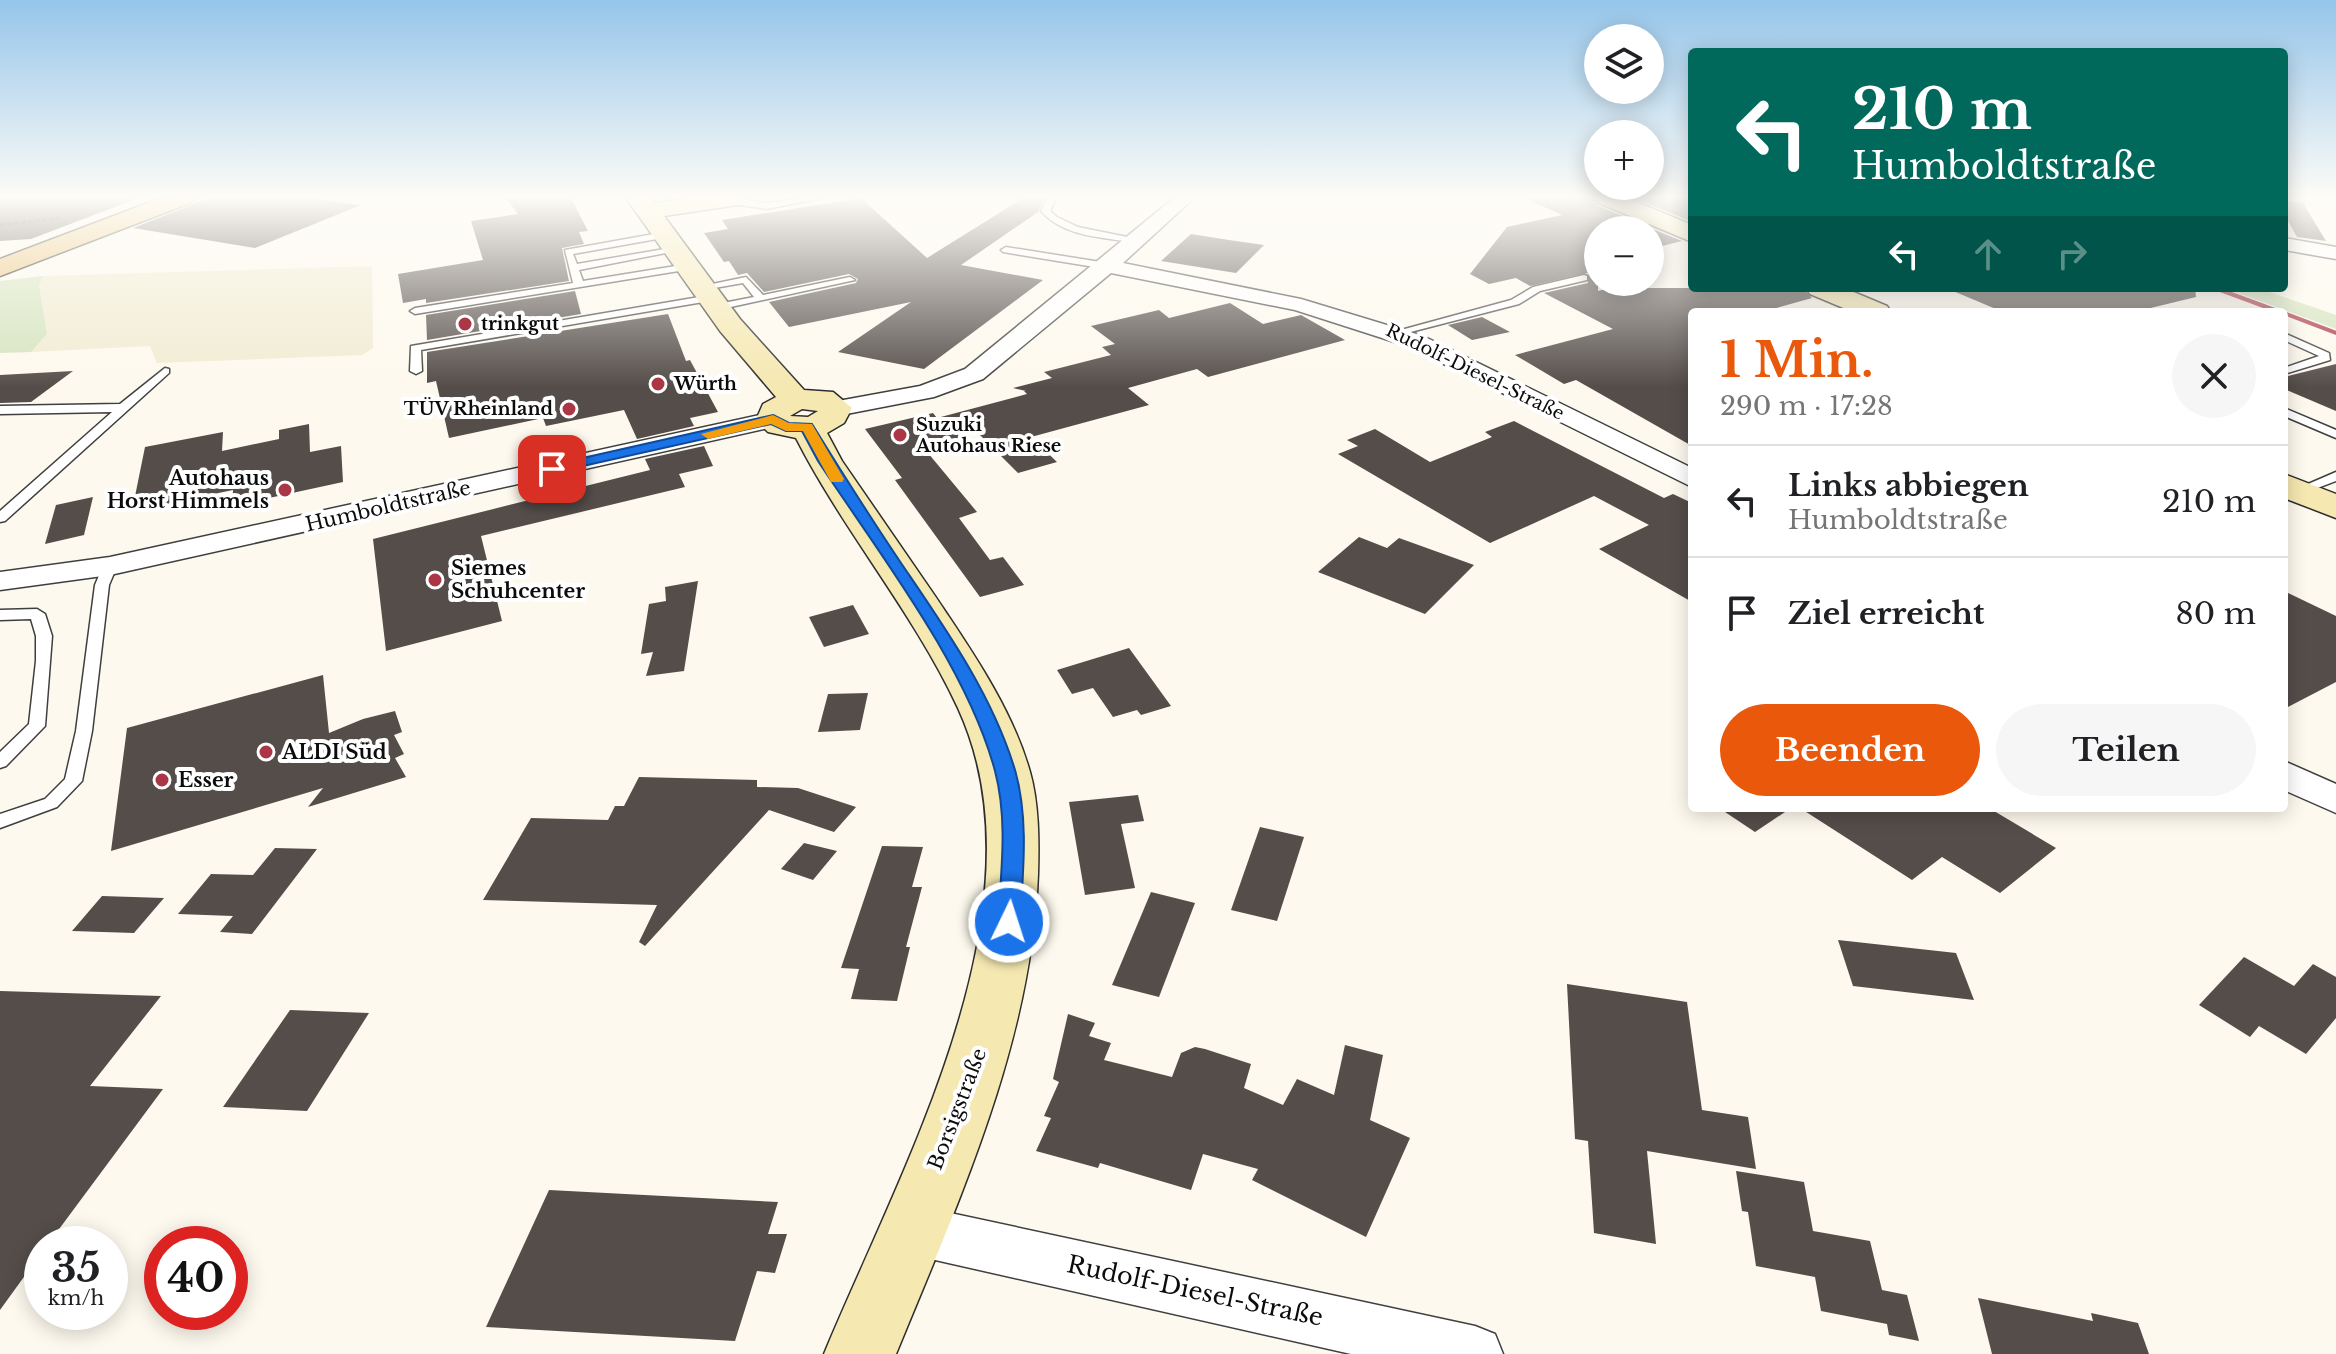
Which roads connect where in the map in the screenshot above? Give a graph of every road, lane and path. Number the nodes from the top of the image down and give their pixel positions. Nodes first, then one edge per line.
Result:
1 (571, 261) edge
2 (620, 261) edge
3 (684, 261) edge
4 (1077, 261) edge
5 (1113, 261) edge
6 (1107, 266) junction
7 (573, 268) junction
8 (693, 274) junction
9 (1584, 278) dead end
10 (850, 280) dead end
11 (579, 285) junction
12 (1830, 292) edge
13 (760, 298) junction
14 (1868, 308) edge
15 (415, 311) dead end
16 (1395, 333) junction
17 (2288, 338) edge
18 (2288, 370) edge
19 (165, 371) dead end
20 (416, 371) dead end
21 (124, 408) junction
22 (0, 410) edge
23 (803, 414) junction
24 (2288, 414) edge
25 (2336, 434) edge
26 (2336, 476) edge
27 (1688, 477) edge
28 (2292, 488) edge
29 (2336, 507) edge
30 (0, 518) edge
31 (110, 566) junction
32 (0, 581) edge
33 (0, 615) edge
34 (0, 762) edge
35 (2288, 776) edge
36 (2336, 800) edge
37 (0, 821) edge
38 (913, 1230) junction
39 (860, 1354) edge
40 (1475, 1354) edge

1 - 7 lane
2 - 8 lane
3 - 8 street, Borsigstraße
4 - 6 lane
5 - 6 street, Humboldtstraße
6 - 16 street, Rudolf-Diesel-Straße
6 - 23 street, Humboldtstraße
7 - 8 lane
7 - 11 lane
8 - 11 lane
8 - 13 lane
8 - 13 lane
8 - 20 lane
8 - 23 street, Borsigstraße
9 - 16 lane
10 - 13 lane
11 - 15 lane
12 - 14 street
16 - 27 street, Rudolf-Diesel-Straße
17 - 18 lane
19 - 21 lane
21 - 22 lane
21 - 30 lane
23 - 31 street, Humboldtstraße
23 - 38 street, Borsigstraße
24 - 25 lane
26 - 28 lane
28 - 29 street
31 - 32 street, Humboldtstraße
31 - 37 lane
33 - 34 lane
35 - 36 street
38 - 39 street, Borsigstraße
38 - 40 street, Rudolf-Diesel-Straße

